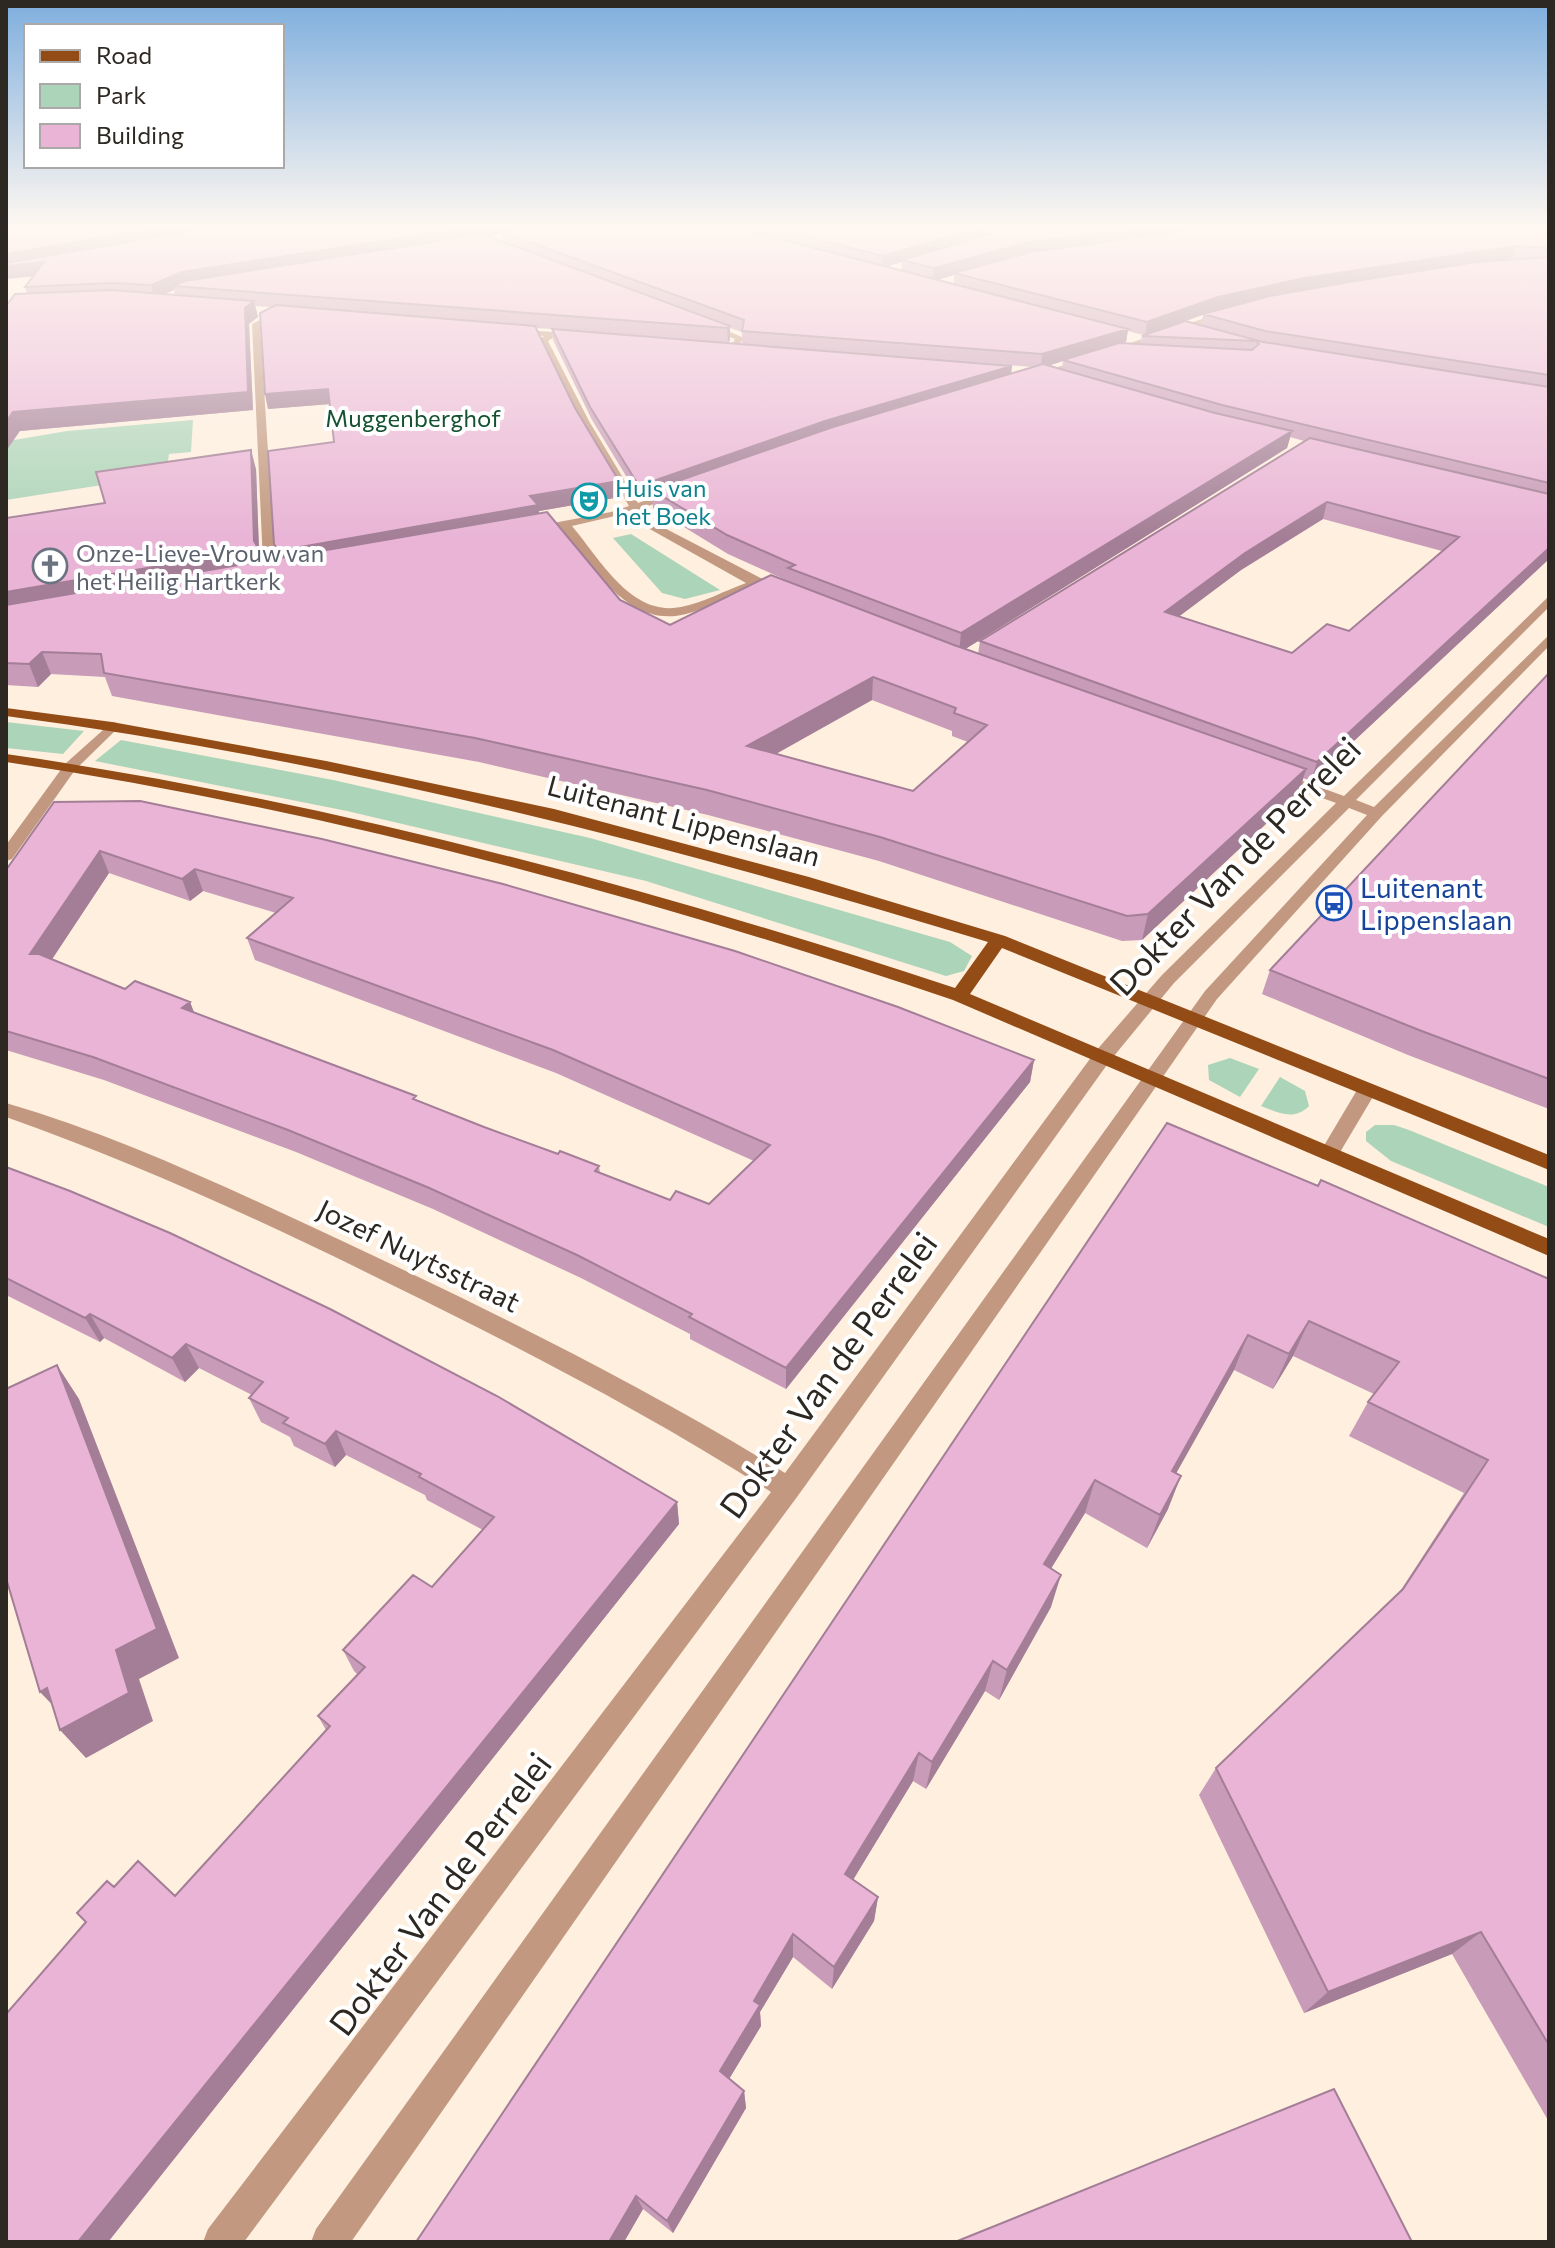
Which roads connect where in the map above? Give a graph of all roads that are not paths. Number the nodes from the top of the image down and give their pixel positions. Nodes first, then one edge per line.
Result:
1 (256, 330) edge
2 (718, 330) edge
3 (1174, 330) edge
4 (1186, 330) edge
5 (506, 331) edge
6 (1198, 333) edge
7 (552, 334) junction
8 (1123, 335) edge
9 (597, 338) edge
10 (1144, 341) junction
11 (717, 347) edge
12 (732, 348) junction
13 (745, 349) edge
14 (1112, 352) junction
15 (1127, 356) edge
16 (1019, 372) edge
17 (1041, 374) junction
18 (1069, 382) edge
19 (1013, 383) edge
20 (694, 486) edge
21 (634, 507) junction
22 (564, 524) junction
23 (519, 532) edge
24 (292, 572) edge
25 (277, 574) junction
26 (261, 577) edge
27 (756, 583) junction
28 (796, 599) edge
29 (1549, 600) edge
30 (1533, 616) junction
31 (1549, 620) edge
32 (1549, 639) edge
33 (6, 712) edge
34 (112, 726) junction
35 (6, 758) edge
36 (70, 767) junction
37 (1255, 769) edge
38 (1344, 801) junction
39 (1377, 813) junction
40 (6, 856) edge
41 (999, 940) junction
42 (959, 996) junction
43 (1149, 1001) junction
44 (1193, 1019) junction
45 (1102, 1057) junction
46 (1151, 1077) junction
47 (1367, 1090) junction
48 (6, 1110) edge
49 (1329, 1154) junction
50 (1549, 1163) edge
51 (1549, 1248) edge
52 (788, 1489) junction
53 (221, 2242) edge
54 (329, 2242) edge

1 - 25 street
2 - 12 street
3 - 10 street
4 - 6 street
5 - 7 street
7 - 9 street
7 - 21 street
8 - 10 street
10 - 14 street
11 - 12 street
12 - 13 street
14 - 15 street
14 - 17 street
16 - 17 street
17 - 18 street
17 - 19 street
20 - 21 street
21 - 22 street
21 - 27 street
22 - 23 street
22 - 27 street
24 - 25 street
25 - 26 street
27 - 28 street
29 - 30 street, Dokter Van de Perrelei
30 - 31 street
30 - 38 street, Dokter Van de Perrelei
32 - 39 street
33 - 34 main road, Luitenant Lippenslaan
34 - 36 street
34 - 41 main road, Luitenant Lippenslaan
35 - 36 main road
36 - 40 street
36 - 42 main road
37 - 38 street
38 - 39 street
38 - 43 street, Dokter Van de Perrelei
39 - 44 street
41 - 42 main road
41 - 43 main road, Luitenant Lippenslaan
42 - 45 main road
43 - 44 main road, Luitenant Lippenslaan
43 - 45 street, Dokter Van de Perrelei
44 - 46 street
44 - 47 main road, Luitenant Lippenslaan
45 - 46 main road
45 - 52 street, Dokter Van de Perrelei
46 - 49 main road
46 - 54 street
47 - 49 street
47 - 50 main road, Luitenant Lippenslaan
48 - 52 street, Jozef Nuytsstraat
49 - 51 main road
52 - 53 street, Dokter Van de Perrelei

